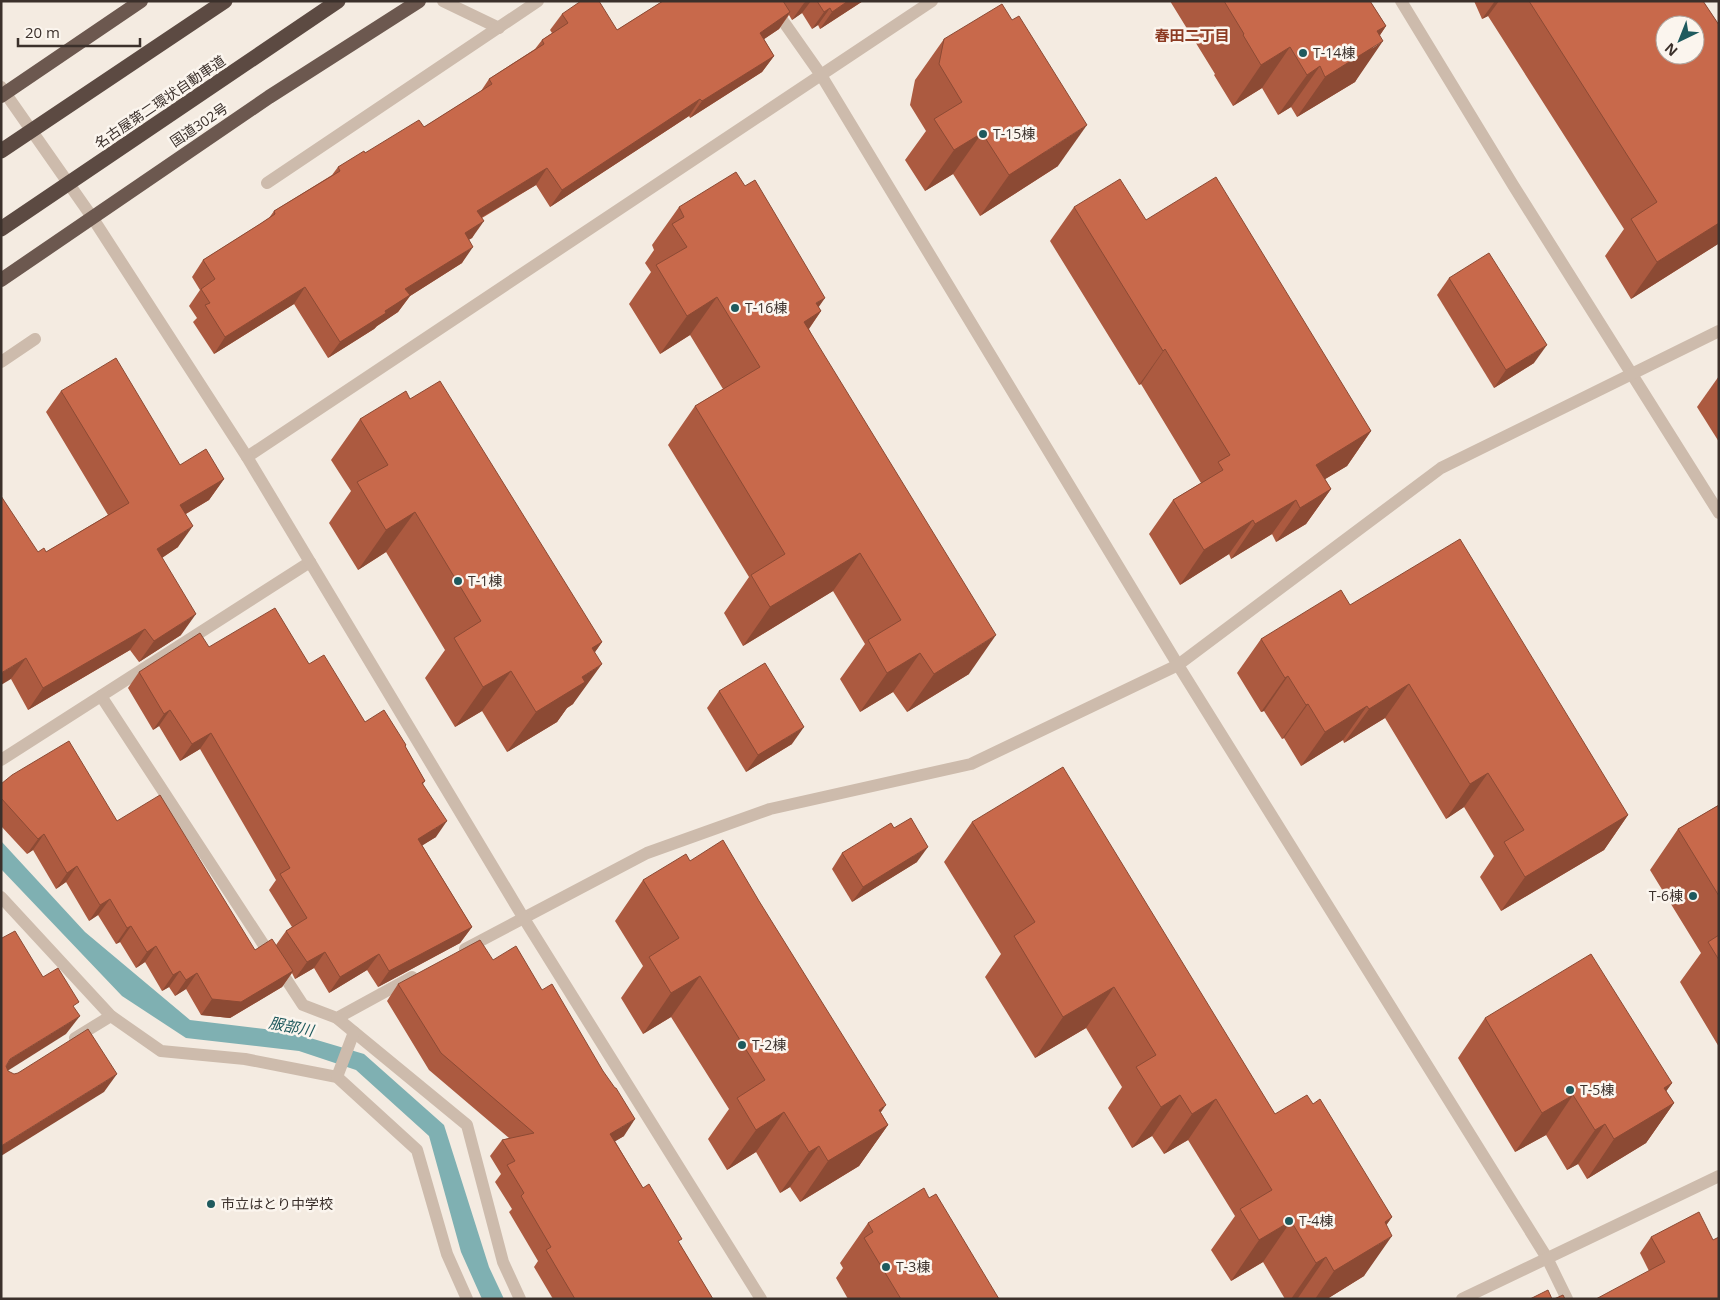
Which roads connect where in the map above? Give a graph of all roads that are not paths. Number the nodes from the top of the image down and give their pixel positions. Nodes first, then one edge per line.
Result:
1 (141, 1) edge
2 (225, 1) edge
3 (338, 1) edge
4 (419, 1) edge
5 (443, 1) edge
6 (538, 1) edge
7 (769, 1) edge
8 (932, 1) edge
9 (1401, 1) edge
10 (499, 28) junction
11 (821, 76) junction
12 (3, 92) edge
13 (1, 151) edge
14 (267, 183) dead end
15 (92, 217) junction
16 (1, 229) edge
17 (1, 280) edge
18 (1719, 331) edge
19 (35, 339) dead end
20 (1, 362) edge
21 (1631, 375) junction
22 (247, 457) junction
23 (1719, 513) edge
24 (310, 562) junction
25 (1178, 665) junction
26 (101, 696) junction
27 (1, 760) edge
28 (1, 897) edge
29 (523, 917) junction
30 (456, 954) edge
31 (422, 972) edge
32 (111, 1016) junction
33 (338, 1018) junction
34 (352, 1037) junction
35 (61, 1048) edge
36 (338, 1074) junction
37 (1719, 1176) edge
38 (1547, 1258) junction
39 (467, 1299) edge
40 (520, 1299) edge
41 (760, 1299) edge
42 (1462, 1299) edge
43 (1567, 1299) edge

1 - 12 highway
2 - 13 highway, bridge
3 - 16 highway, 名古屋第二環状自動車道, bridge
4 - 15 highway, 国道302号
5 - 10 street
6 - 10 street
7 - 11 street
8 - 11 street
9 - 21 street
10 - 14 street
11 - 22 street
11 - 25 street
12 - 15 street
15 - 17 highway, 国道302号
15 - 22 street
18 - 21 street
19 - 20 street
21 - 23 street
21 - 25 street
22 - 24 street
24 - 26 street
24 - 29 street
25 - 29 street
25 - 38 street
26 - 27 street
26 - 33 street
28 - 32 street
29 - 30 street
29 - 41 street
31 - 33 street
32 - 35 street
32 - 36 street
33 - 34 street
34 - 36 street
34 - 40 street
36 - 39 street
37 - 38 street
38 - 42 street
38 - 43 street

